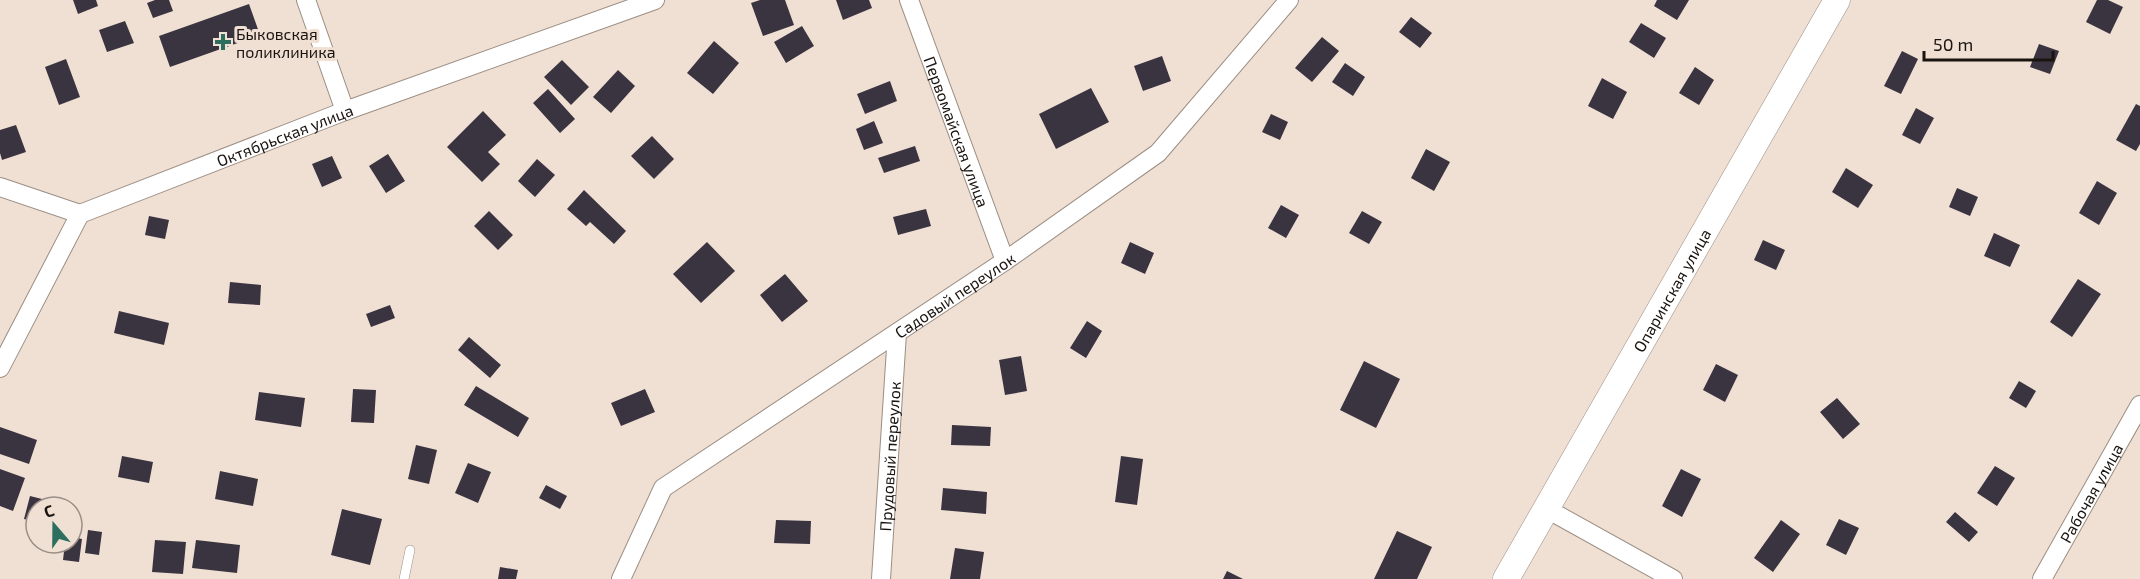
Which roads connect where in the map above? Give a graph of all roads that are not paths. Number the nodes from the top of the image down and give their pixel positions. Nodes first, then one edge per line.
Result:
1 (306, 0) edge
2 (655, 0) edge
3 (909, 0) edge
4 (1289, 0) edge
5 (1837, 0) edge
6 (345, 111) junction
7 (0, 187) edge
8 (80, 214) junction
9 (1005, 261) junction
10 (897, 333) junction
11 (0, 368) edge
12 (2140, 405) edge
13 (1545, 508) junction
14 (410, 550) dead end
15 (404, 579) edge
16 (621, 579) edge
17 (881, 579) edge
18 (1506, 579) edge
19 (1672, 579) edge
20 (2042, 579) edge

1 - 6 street
2 - 6 street, Октябрьская улица
3 - 9 street, Первомайская улица
4 - 9 street, Садовый переулок
5 - 13 main road, Опаринская улица
6 - 8 street, Октябрьская улица
7 - 8 street
8 - 11 street
9 - 10 street, Садовый переулок
10 - 16 street, Садовый переулок
10 - 17 street, Прудовый переулок
12 - 20 street, Рабочая улица
13 - 18 main road, Опаринская улица
13 - 19 street
14 - 15 lane

